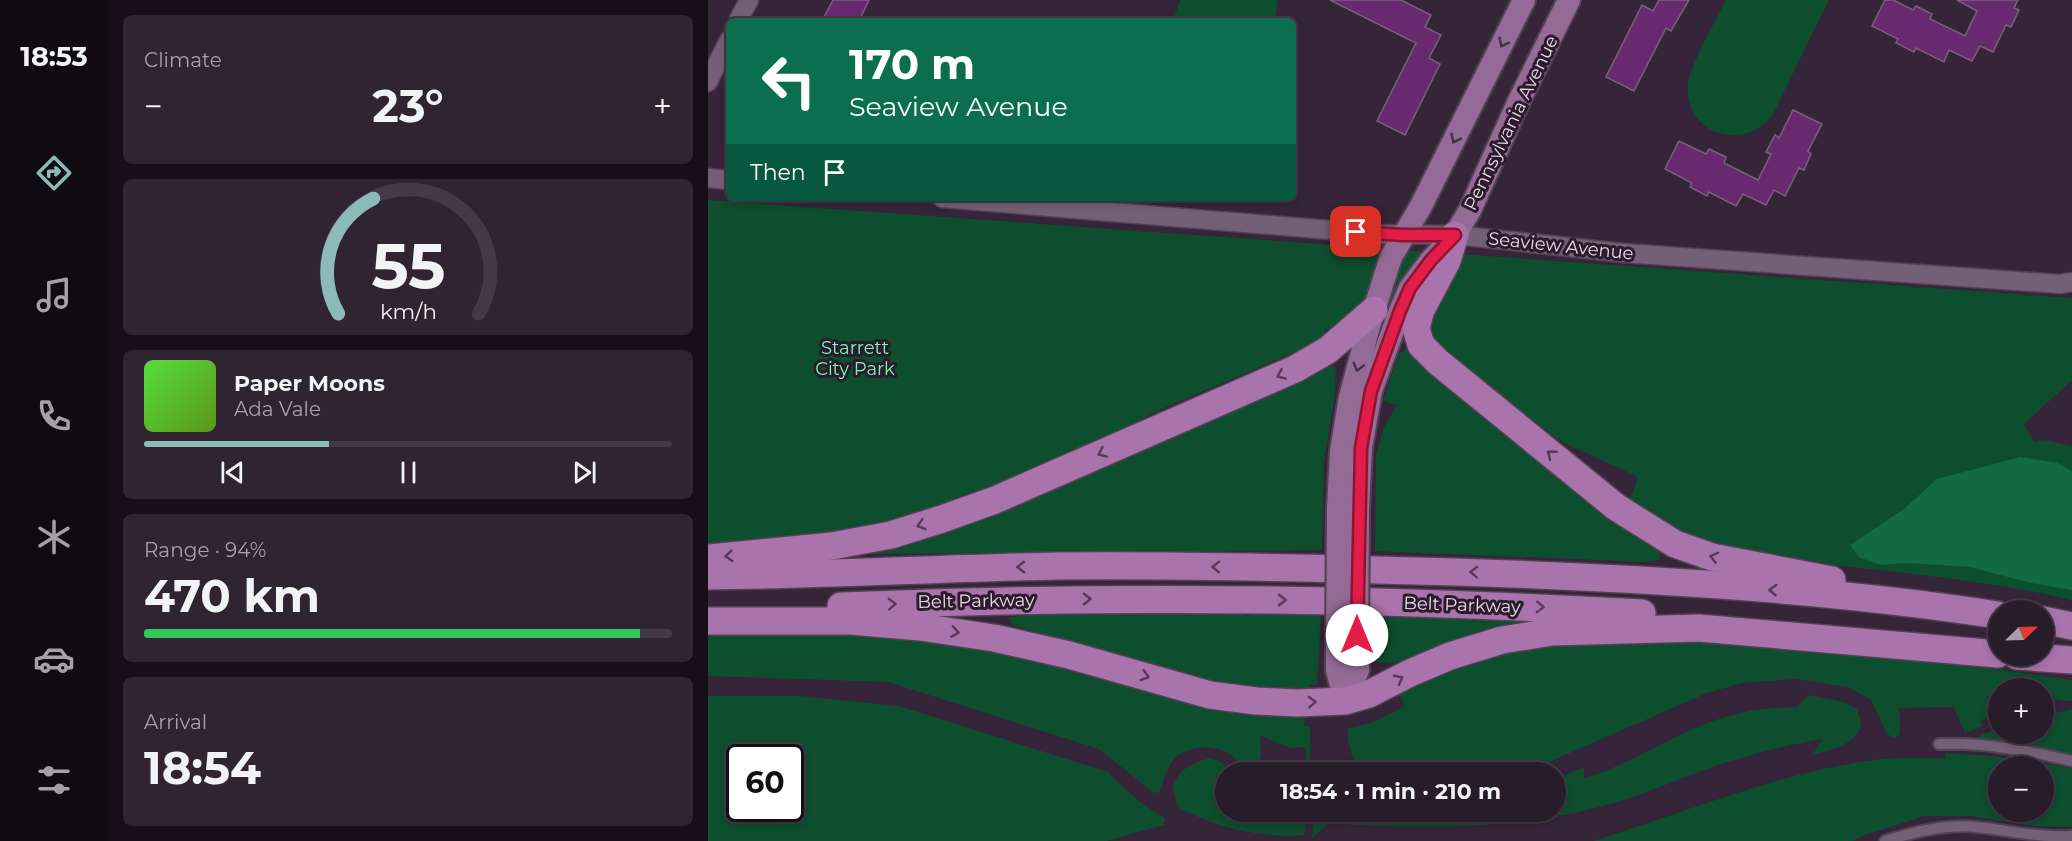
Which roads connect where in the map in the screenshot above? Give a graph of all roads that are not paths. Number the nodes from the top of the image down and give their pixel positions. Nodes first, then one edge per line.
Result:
1 (749, 0) edge
2 (1524, 0) edge
3 (1569, 0) edge
4 (740, 18) edge
5 (726, 46) edge
6 (708, 82) edge
7 (708, 178) edge
8 (726, 180) edge
9 (976, 201) edge
10 (1403, 235) junction
11 (1455, 235) junction
12 (2072, 282) edge
13 (1374, 310) junction
14 (1348, 509) junction
15 (708, 558) edge
16 (708, 576) edge
17 (708, 611) edge
18 (1988, 612) edge
19 (1988, 613) edge
20 (708, 621) edge
21 (2054, 623) edge
22 (2072, 626) edge
23 (1988, 647) edge
24 (1988, 653) edge
25 (2054, 657) edge
26 (2054, 659) edge
27 (2072, 660) edge
28 (1345, 701) junction
29 (1939, 744) dead end
30 (2072, 761) edge
31 (2072, 836) edge
32 (1885, 841) edge

1 - 4 street
2 -> 10 main road, Pennsylvania Avenue
3 - 11 main road, Pennsylvania Avenue
5 - 6 street
7 - 8 street
9 - 10 street, Seaview Avenue
10 - 11 street, Seaview Avenue
10 - 13 main road, Pennsylvania Avenue
11 - 12 street, Seaview Avenue
11 - 14 main road, Pennsylvania Avenue
18 -> 11 highway
13 -> 14 main road, Pennsylvania Avenue
13 -> 15 highway
14 - 28 main road, Pennsylvania Avenue, bridge
19 -> 16 highway, Belt Parkway
17 -> 23 highway, Belt Parkway
20 -> 28 highway
21 - 22 highway
28 -> 24 highway
25 - 27 highway
26 - 27 highway
29 - 30 street
31 - 32 street

